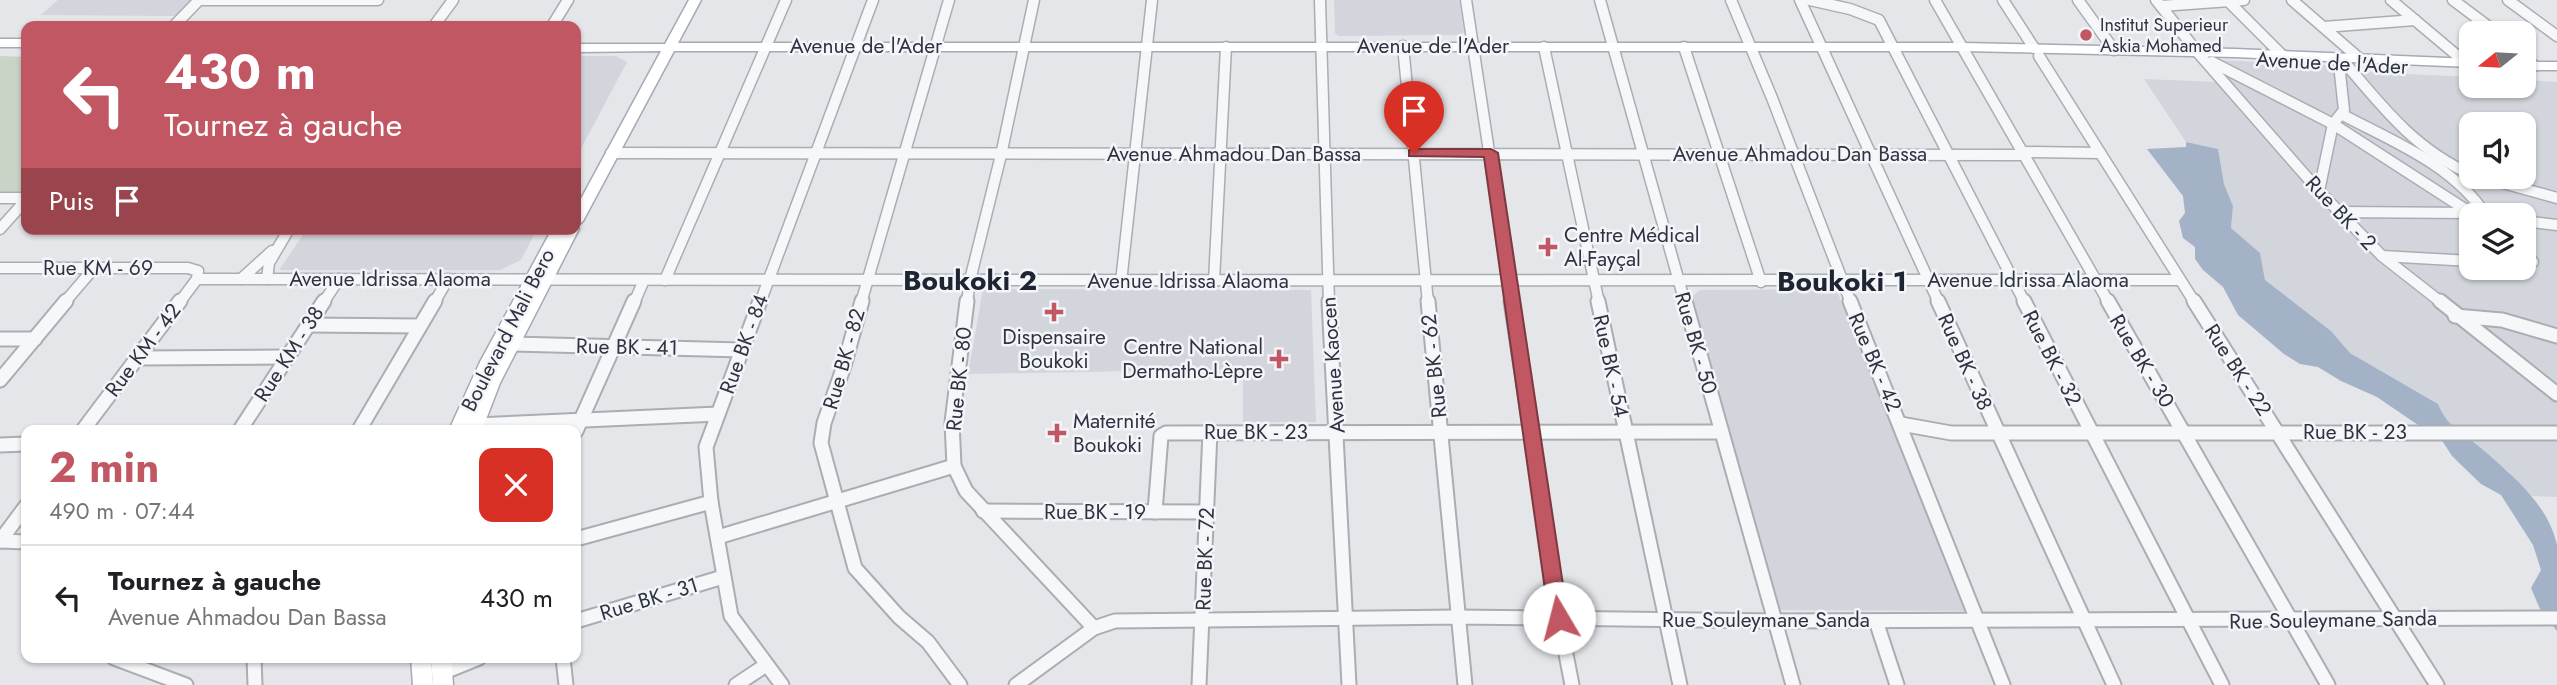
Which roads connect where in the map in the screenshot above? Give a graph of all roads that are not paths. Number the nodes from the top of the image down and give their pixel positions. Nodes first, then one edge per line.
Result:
1 (199, 0) edge
2 (316, 0) edge
3 (378, 0) edge
4 (453, 0) edge
5 (569, 0) edge
6 (684, 0) edge
7 (695, 0) edge
8 (786, 0) edge
9 (873, 0) edge
10 (949, 0) edge
11 (1034, 0) edge
12 (1152, 0) edge
13 (1320, 0) edge
14 (1466, 0) edge
15 (1600, 0) edge
16 (1731, 0) edge
17 (1800, 0) edge
18 (1810, 0) edge
19 (1935, 0) edge
20 (2003, 0) edge
21 (2078, 0) edge
22 (2244, 0) edge
23 (2292, 0) edge
24 (2391, 0) edge
25 (2454, 0) edge
26 (2508, 0) edge
27 (2228, 1) edge
28 (2158, 3) edge
29 (1852, 4) edge
30 (2415, 20) junction
31 (179, 21) edge
32 (438, 21) edge
33 (555, 21) edge
34 (2481, 21) edge
35 (2324, 27) junction
36 (2551, 27) edge
37 (2557, 36) edge
38 (0, 43) edge
39 (21, 43) edge
40 (581, 46) edge
41 (766, 46) junction
42 (855, 46) junction
43 (937, 46) junction
44 (1322, 46) junction
45 (1404, 46) junction
46 (664, 47) junction
47 (1025, 47) junction
48 (1146, 47) junction
49 (1226, 47) junction
50 (1474, 47) junction
51 (1544, 47) junction
52 (1611, 47) junction
53 (1684, 47) junction
54 (1749, 47) junction
55 (1822, 47) junction
56 (1893, 47) junction
57 (1963, 47) junction
58 (0, 49) edge
59 (21, 49) edge
60 (2114, 50) junction
61 (2036, 52) junction
62 (2199, 55) junction
63 (2282, 55) junction
64 (2459, 57) edge
65 (2360, 59) junction
66 (2342, 64) junction
67 (2459, 65) edge
68 (2459, 66) edge
69 (2536, 68) edge
70 (2555, 69) edge
71 (2343, 115) junction
72 (2333, 124) junction
73 (2417, 141) junction
74 (2400, 146) junction
75 (611, 153) junction
76 (720, 153) junction
77 (1222, 153) junction
78 (1414, 153) junction
79 (1491, 153) junction
80 (1567, 153) junction
81 (1643, 153) junction
82 (2100, 153) junction
83 (2383, 153) junction
84 (814, 154) junction
85 (1133, 154) junction
86 (1325, 154) junction
87 (1717, 154) junction
88 (1871, 154) junction
89 (1948, 154) junction
90 (2023, 154) junction
91 (905, 155) junction
92 (1001, 155) junction
93 (1793, 155) junction
94 (2459, 169) edge
95 (2524, 189) edge
96 (581, 191) edge
97 (2319, 191) junction
98 (0, 198) edge
99 (2557, 198) edge
100 (21, 199) edge
101 (2481, 203) edge
102 (21, 205) edge
103 (2459, 205) edge
104 (581, 211) edge
105 (2337, 212) junction
106 (2459, 214) edge
107 (2536, 222) edge
108 (2557, 225) edge
109 (0, 229) edge
110 (285, 235) edge
111 (557, 235) edge
112 (568, 235) edge
113 (278, 246) junction
114 (2382, 256) junction
115 (2459, 260) edge
116 (0, 268) edge
117 (94, 268) junction
118 (196, 274) junction
119 (768, 278) junction
120 (241, 279) junction
121 (267, 279) junction
122 (339, 279) junction
123 (448, 279) junction
124 (539, 279) junction
125 (666, 279) junction
126 (867, 279) junction
127 (1592, 279) junction
128 (644, 280) junction
129 (970, 280) junction
130 (1510, 280) junction
131 (1678, 280) junction
132 (1928, 280) junction
133 (2013, 280) junction
134 (2094, 280) junction
135 (1214, 281) junction
136 (1426, 281) junction
137 (1842, 281) junction
138 (2179, 281) junction
139 (1121, 282) junction
140 (1328, 282) junction
141 (1760, 282) junction
142 (2455, 316) junction
143 (308, 326) junction
144 (420, 326) junction
145 (2557, 336) edge
146 (0, 339) edge
147 (34, 339) junction
148 (513, 344) junction
149 (613, 347) junction
150 (741, 350) junction
151 (287, 357) junction
152 (138, 358) junction
153 (0, 380) edge
154 (2554, 387) edge
155 (718, 414) junction
156 (1901, 424) junction
157 (87, 425) edge
158 (243, 425) edge
159 (362, 425) edge
160 (460, 425) edge
161 (476, 425) edge
162 (579, 425) edge
163 (581, 426) edge
164 (1338, 431) junction
165 (1531, 431) junction
166 (1624, 431) junction
167 (2183, 431) junction
168 (1210, 432) junction
169 (1441, 432) junction
170 (1721, 432) junction
171 (1997, 432) junction
172 (2090, 432) junction
173 (2278, 433) junction
174 (2557, 433) edge
175 (21, 444) edge
176 (0, 445) edge
177 (954, 466) junction
178 (711, 502) junction
179 (835, 502) junction
180 (984, 512) junction
181 (1154, 512) junction
182 (1206, 512) junction
183 (21, 513) edge
184 (718, 537) junction
185 (581, 538) edge
186 (0, 541) edge
187 (21, 542) edge
188 (723, 577) junction
189 (1457, 617) junction
190 (2545, 617) edge
191 (1346, 618) junction
192 (1559, 618) junction
193 (2394, 619) junction
194 (581, 620) edge
195 (1202, 620) junction
196 (1665, 620) junction
197 (2291, 620) junction
198 (1776, 621) junction
199 (1876, 621) junction
200 (1977, 621) junction
201 (2083, 621) junction
202 (2189, 621) junction
203 (1094, 628) junction
204 (127, 663) edge
205 (254, 663) edge
206 (421, 663) edge
207 (466, 663) edge
208 (564, 663) edge
209 (766, 665) junction
210 (442, 672) edge
211 (186, 685) edge
212 (255, 685) edge
213 (423, 685) edge
214 (566, 685) edge
215 (736, 685) edge
216 (782, 685) edge
217 (960, 685) edge
218 (1016, 685) edge
219 (1199, 685) edge
220 (1349, 685) edge
221 (1465, 685) edge
222 (1572, 685) edge
223 (1680, 685) edge
224 (1793, 685) edge
225 (1897, 685) edge
226 (2003, 685) edge
227 (2114, 685) edge
228 (2222, 685) edge
229 (2328, 685) edge
230 (2437, 685) edge

1 - 2 street
1 - 31 street
2 - 3 street
4 - 32 street
5 - 33 street
6 - 46 main road
7 - 46 main road
8 - 41 street
9 - 42 street, Rue BK - 84
10 - 43 street, Rue BK - 82
11 - 47 street, Rue BK - 80
12 - 48 street
13 - 44 street, Avenue Kaocen
14 - 50 street
15 - 52 street, Rue BK - 50
16 - 54 street, Rue BK - 42
17 - 55 street, Rue BK - 38
18 - 29 street, Rue BK - 32
19 - 57 street, Rue BK - 30
20 - 61 street, Rue BK - 22
21 - 60 street
22 - 27 street
23 - 35 street
24 - 30 street
25 - 34 street
26 - 36 street
27 - 28 street
27 - 63 street
28 - 62 street, Rue BK - 2
29 - 56 street, Rue BK - 32
30 - 35 street
30 - 64 street
35 - 65 street
36 - 37 street
38 - 39 main road
40 - 46 main road, Avenue de l'Ader
41 - 42 main road, Avenue de l'Ader
41 - 46 main road, Avenue de l'Ader
41 - 76 street
42 - 43 main road, Avenue de l'Ader
42 - 84 street, Rue BK - 84
43 - 47 main road, Avenue de l'Ader
43 - 91 street, Rue BK - 82
44 - 45 main road, Avenue de l'Ader
44 - 49 main road, Avenue de l'Ader
44 - 86 street, Avenue Kaocen
45 - 50 main road, Avenue de l'Ader
45 - 78 street, Rue BK - 62
46 - 75 main road
46 - 96 main road
47 - 48 main road, Avenue de l'Ader
47 - 92 street, Rue BK - 80
48 - 49 main road, Avenue de l'Ader
48 - 85 street
49 - 77 street
50 - 51 main road, Avenue de l'Ader
50 - 79 street
51 - 52 main road, Avenue de l'Ader
51 - 80 street, Rue BK - 54
52 - 53 main road, Avenue de l'Ader
52 - 81 street, Rue BK - 50
53 - 54 main road, Avenue de l'Ader
53 - 87 street
54 - 55 main road, Avenue de l'Ader
54 - 93 street, Rue BK - 42
55 - 56 main road, Avenue de l'Ader
55 - 88 street, Rue BK - 38
56 - 57 main road, Avenue de l'Ader
56 - 89 street, Rue BK - 32
57 - 61 main road, Avenue de l'Ader
57 - 90 street, Rue BK - 30
58 - 59 main road
60 - 61 main road, Avenue de l'Ader
60 - 62 main road, Avenue de l'Ader
61 - 82 street, Rue BK - 22
62 - 63 main road, Avenue de l'Ader
62 - 66 main road, Avenue de l'Ader
62 - 72 street
62 - 97 street, Rue BK - 2
63 - 65 main road, Avenue de l'Ader
65 - 67 main road, Avenue de l'Ader
66 - 68 main road, Avenue de l'Ader
66 - 71 street
66 - 73 street
69 - 70 main road
71 - 72 street
71 - 74 street
72 - 83 street
72 - 97 street
73 - 74 street
73 - 94 street
74 - 83 street
74 - 101 street
75 - 76 street, Avenue Ahmadou Dan Bassa
75 - 104 main road
76 - 84 street, Avenue Ahmadou Dan Bassa
76 - 125 street
77 - 85 street, Avenue Ahmadou Dan Bassa
77 - 86 street, Avenue Ahmadou Dan Bassa
77 - 135 street
78 - 79 street, Avenue Ahmadou Dan Bassa
78 - 86 street, Avenue Ahmadou Dan Bassa
78 - 136 street, Rue BK - 62
79 - 80 street, Avenue Ahmadou Dan Bassa
79 - 130 street
80 - 81 street, Avenue Ahmadou Dan Bassa
80 - 127 street, Rue BK - 54
81 - 87 street, Avenue Ahmadou Dan Bassa
81 - 131 street, Rue BK - 50
82 - 90 street, Avenue Ahmadou Dan Bassa
82 - 138 street, Rue BK - 22
83 - 103 street
84 - 91 street, Avenue Ahmadou Dan Bassa
84 - 119 street, Rue BK - 84
85 - 92 street, Avenue Ahmadou Dan Bassa
85 - 139 street
86 - 140 street, Avenue Kaocen
87 - 93 street, Avenue Ahmadou Dan Bassa
87 - 141 street
88 - 89 street, Avenue Ahmadou Dan Bassa
88 - 93 street, Avenue Ahmadou Dan Bassa
88 - 132 street, Rue BK - 38
89 - 90 street, Avenue Ahmadou Dan Bassa
89 - 133 street, Rue BK - 32
90 - 134 street, Rue BK - 30
91 - 92 street, Avenue Ahmadou Dan Bassa
91 - 126 street, Rue BK - 82
92 - 129 street, Rue BK - 80
93 - 137 street, Rue BK - 42
95 - 99 street
97 - 105 street, Rue BK - 2
98 - 100 street
102 - 109 street
105 - 106 street
105 - 114 street, Rue BK - 2
107 - 108 street
110 - 113 street
111 - 124 main road, Boulevard Mali Bero
112 - 124 main road, Boulevard Mali Bero
113 - 120 street
113 - 121 street
114 - 115 street
114 - 142 street, Rue BK - 2
116 - 117 street, Rue KM - 69
117 - 118 street, Rue KM - 69
117 - 147 street
118 - 120 street, Avenue Idrissa Alaoma
118 - 152 street, Rue KM - 42
119 - 125 street, Avenue Idrissa Alaoma
119 - 126 street, Avenue Idrissa Alaoma
119 - 150 street, Rue BK - 84
120 - 121 street, Avenue Idrissa Alaoma
121 - 122 street, Avenue Idrissa Alaoma
122 - 123 street, Avenue Idrissa Alaoma
122 - 143 street, Rue KM - 38
123 - 124 street, Avenue Idrissa Alaoma
123 - 144 street
124 - 128 street, Avenue Idrissa Alaoma
124 - 148 main road, Boulevard Mali Bero
124 - 160 main road, Boulevard Mali Bero
125 - 128 street, Avenue Idrissa Alaoma
126 - 129 street, Avenue Idrissa Alaoma
126 - 179 street, Rue BK - 82
127 - 130 street, Avenue Idrissa Alaoma
127 - 131 street, Avenue Idrissa Alaoma
127 - 166 street, Rue BK - 54
128 - 149 street
129 - 139 street, Avenue Idrissa Alaoma
129 - 177 street, Rue BK - 80
130 - 136 street, Avenue Idrissa Alaoma
130 - 165 street
131 - 141 street, Avenue Idrissa Alaoma
131 - 170 street, Rue BK - 50
132 - 133 street, Avenue Idrissa Alaoma
132 - 137 street, Avenue Idrissa Alaoma
132 - 171 street, Rue BK - 38
133 - 134 street, Avenue Idrissa Alaoma
133 - 172 street, Rue BK - 32
134 - 138 street, Avenue Idrissa Alaoma
134 - 167 street, Rue BK - 30
135 - 139 street, Avenue Idrissa Alaoma
135 - 140 street, Avenue Idrissa Alaoma
136 - 140 street, Avenue Idrissa Alaoma
136 - 169 street, Rue BK - 62
137 - 141 street, Avenue Idrissa Alaoma
137 - 156 street, Rue BK - 42
138 - 173 street, Rue BK - 22
140 - 164 street, Avenue Kaocen
142 - 145 street
142 - 154 street, Rue BK - 2
143 - 144 street
143 - 151 street, Rue KM - 38
144 - 159 street
146 - 147 street
147 - 153 street
148 - 149 street, Rue BK - 41
148 - 161 main road, Boulevard Mali Bero
149 - 150 street, Rue BK - 41
149 - 162 street
150 - 155 street, Rue BK - 84
151 - 152 street
151 - 158 street, Rue KM - 38
152 - 157 street, Rue KM - 42
155 - 163 street
155 - 178 street, Rue BK - 84
156 - 171 street, Rue BK - 23
156 - 200 street, Rue BK - 42
164 - 168 street, Rue BK - 23
164 - 169 street, Rue BK - 23
164 - 191 street, Avenue Kaocen
165 - 166 street, Rue BK - 23
165 - 169 street, Rue BK - 23
165 - 192 street
166 - 170 street, Rue BK - 23
166 - 196 street, Rue BK - 54
167 - 172 street, Rue BK - 23
167 - 173 street, Rue BK - 23
167 - 197 street, Rue BK - 30
168 - 181 street, Rue BK - 23
168 - 182 street, Rue BK - 72
169 - 189 street, Rue BK - 62
170 - 198 street, Rue BK - 50
171 - 172 street, Rue BK - 23
171 - 201 street, Rue BK - 38
172 - 202 street, Rue BK - 32
173 - 174 street, Rue BK - 23
173 - 193 street, Rue BK - 22
175 - 176 street
177 - 179 street
177 - 180 street, Rue BK - 80
178 - 184 street, Rue BK - 84
178 - 185 street
179 - 184 street
179 - 217 street, Rue BK - 82
180 - 181 street, Rue BK - 19
180 - 203 street, Rue BK - 80
181 - 182 street, Rue BK - 19
182 - 195 street, Rue BK - 72
183 - 186 street
184 - 188 street, Rue BK - 84
186 - 187 street
188 - 194 street, Rue BK - 31
188 - 209 street, Rue BK - 84
189 - 191 street, Rue Souleymane Sanda
189 - 192 street, Rue Souleymane Sanda
189 - 221 street, Rue BK - 62
190 - 193 street, Rue Souleymane Sanda
191 - 195 street, Rue Souleymane Sanda
191 - 220 street, Avenue Kaocen
192 - 196 street, Rue Souleymane Sanda
192 - 222 street
193 - 197 street, Rue Souleymane Sanda
193 - 230 street, Rue BK - 22
195 - 203 street, Rue Souleymane Sanda
195 - 219 street, Rue BK - 72
196 - 198 street, Rue Souleymane Sanda
196 - 223 street, Rue BK - 54
197 - 202 street, Rue Souleymane Sanda
197 - 229 street, Rue BK - 30
198 - 199 street, Rue Souleymane Sanda
198 - 224 street, Rue BK - 50
199 - 200 street, Rue Souleymane Sanda
199 - 225 street
200 - 201 street, Rue Souleymane Sanda
200 - 226 street, Rue BK - 42
201 - 202 street, Rue Souleymane Sanda
201 - 227 street, Rue BK - 38
202 - 228 street, Rue BK - 32
203 - 218 street, Rue Souleymane Sanda
204 - 211 street
205 - 212 street
206 - 213 main road
207 - 210 street
208 - 214 street
209 - 215 street
209 - 216 street, Rue BK - 84

